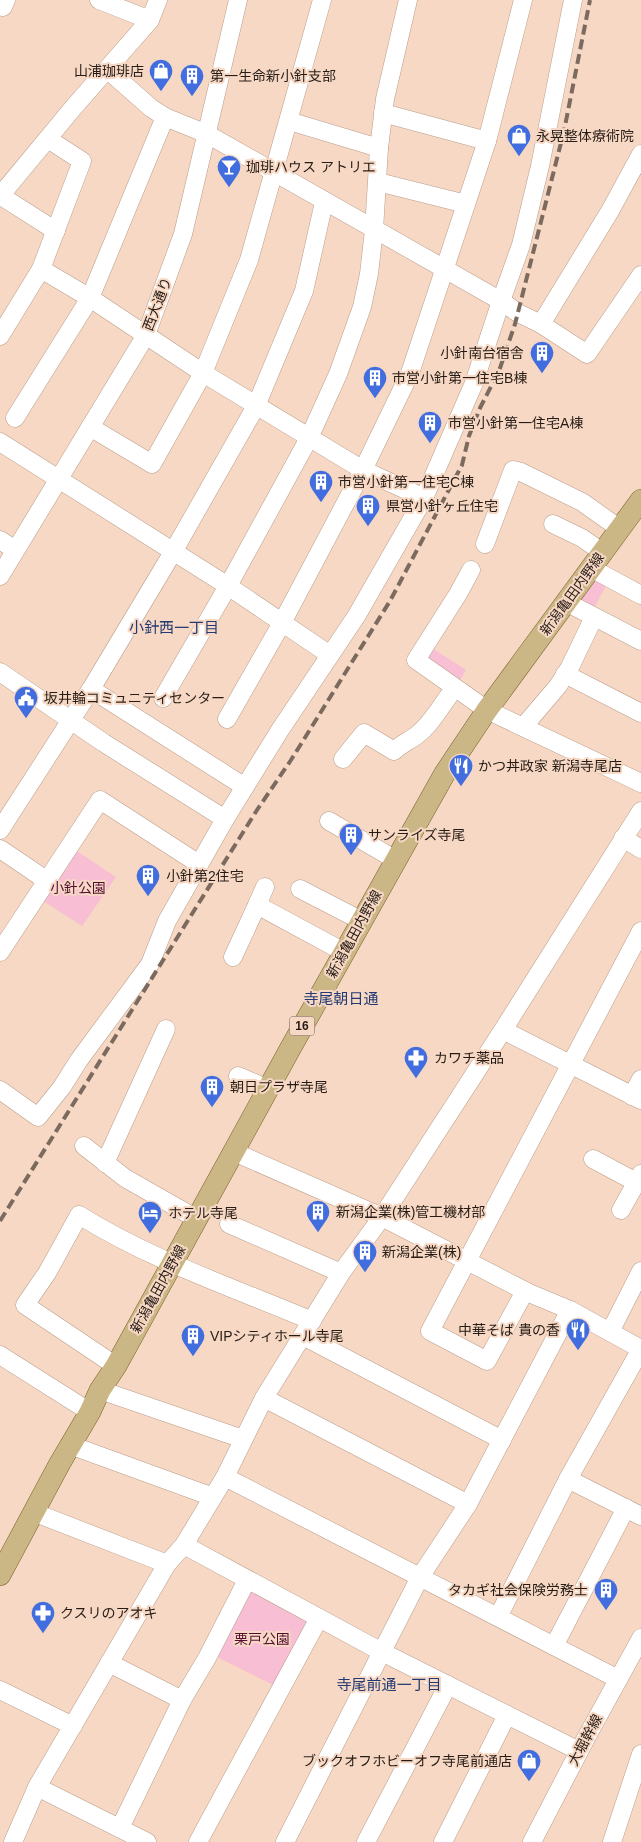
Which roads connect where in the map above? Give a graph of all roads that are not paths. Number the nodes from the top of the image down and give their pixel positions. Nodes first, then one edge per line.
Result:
1 (99, 0) edge
2 (158, 0) edge
3 (238, 0) edge
4 (322, 0) edge
5 (408, 0) edge
6 (523, 0) edge
7 (572, 0) edge
8 (150, 20) junction
9 (108, 70) junction
10 (383, 113) junction
11 (165, 117) junction
12 (289, 121) junction
13 (207, 134) junction
14 (48, 139) junction
15 (487, 141) junction
16 (379, 148) junction
17 (641, 154) edge
18 (273, 173) junction
19 (378, 182) junction
20 (0, 196) edge
21 (324, 202) junction
22 (466, 204) junction
23 (374, 230) junction
24 (56, 231) junction
25 (41, 269) junction
26 (443, 269) junction
27 (641, 275) edge
28 (90, 298) junction
29 (501, 301) junction
30 (541, 324) junction
31 (146, 335) junction
32 (0, 336) edge
33 (203, 373) junction
34 (256, 406) junction
35 (15, 418) dead end
36 (90, 427) junction
37 (309, 438) junction
38 (0, 442) edge
39 (362, 470) junction
40 (58, 479) junction
41 (424, 498) junction
42 (633, 517) edge
43 (553, 524) dead end
44 (0, 540) edge
45 (485, 544) dead end
46 (15, 550) junction
47 (173, 552) junction
48 (596, 560) junction
49 (471, 570) dead end
50 (0, 576) edge
51 (228, 586) junction
52 (641, 595) edge
53 (566, 602) junction
54 (594, 617) junction
55 (283, 621) junction
56 (641, 641) edge
57 (330, 655) junction
58 (0, 672) edge
59 (565, 674) junction
60 (455, 688) junction
61 (90, 689) junction
62 (163, 698) dead end
63 (487, 710) junction
64 (641, 713) edge
65 (227, 719) dead end
66 (71, 721) junction
67 (523, 727) junction
68 (343, 759) dead end
69 (641, 783) edge
70 (245, 787) junction
71 (641, 811) edge
72 (225, 819) junction
73 (329, 821) dead end
74 (0, 830) edge
75 (623, 838) junction
76 (0, 849) edge
77 (641, 849) edge
78 (396, 860) junction
79 (199, 864) junction
80 (46, 880) junction
81 (265, 887) dead end
82 (300, 889) dead end
83 (257, 905) junction
84 (362, 921) junction
85 (641, 931) edge
86 (0, 952) edge
87 (344, 952) junction
88 (233, 957) dead end
89 (166, 1029) dead end
90 (503, 1030) junction
91 (570, 1064) junction
92 (238, 1076) dead end
93 (641, 1079) edge
94 (268, 1089) junction
95 (0, 1090) edge
96 (637, 1098) edge
97 (84, 1146) dead end
98 (234, 1152) junction
99 (593, 1159) dead end
100 (105, 1163) junction
101 (639, 1178) edge
102 (622, 1210) dead end
103 (382, 1217) junction
104 (197, 1219) junction
105 (229, 1224) dead end
106 (467, 1261) junction
107 (173, 1263) junction
108 (641, 1271) edge
109 (341, 1274) junction
110 (525, 1291) junction
111 (570, 1310) junction
112 (308, 1328) junction
113 (610, 1332) junction
114 (641, 1349) edge
115 (0, 1355) edge
116 (116, 1366) junction
117 (100, 1390) junction
118 (264, 1398) junction
119 (90, 1412) junction
120 (243, 1439) junction
121 (502, 1440) junction
122 (70, 1445) junction
123 (225, 1477) junction
124 (568, 1479) junction
125 (213, 1497) junction
126 (468, 1504) junction
127 (33, 1512) junction
128 (633, 1512) edge
129 (184, 1546) junction
130 (167, 1564) junction
131 (2, 1566) edge
132 (420, 1576) junction
133 (247, 1580) junction
134 (498, 1617) junction
135 (319, 1618) junction
136 (640, 1643) edge
137 (554, 1646) junction
138 (382, 1652) junction
139 (109, 1663) junction
140 (618, 1679) junction
141 (448, 1685) junction
142 (0, 1690) edge
143 (182, 1700) junction
144 (507, 1715) junction
145 (73, 1726) junction
146 (579, 1751) junction
147 (641, 1754) edge
148 (37, 1787) junction
149 (120, 1828) junction
150 (445, 1841) edge
151 (13, 1842) edge
152 (147, 1842) edge
153 (198, 1842) edge
154 (285, 1842) edge
155 (366, 1842) edge
156 (532, 1842) edge
157 (612, 1842) edge

1 - 8 street
2 - 8 street
3 - 13 street, 西大通り
4 - 12 street
5 - 10 street
6 - 15 street
7 - 29 street
8 - 9 street
9 - 11 street
9 - 14 street
10 - 15 street
10 - 16 street
11 - 13 street
11 - 28 street
12 - 16 street
12 - 18 street
13 - 18 street
13 - 31 street, 西大通り
14 - 20 street
14 - 24 street
15 - 22 street
16 - 19 street
17 - 30 street
18 - 21 street
18 - 33 street
19 - 22 street
19 - 23 street
20 - 24 street
21 - 23 street
21 - 34 street
22 - 26 street
23 - 26 street
23 - 37 street
24 - 25 street
25 - 28 street
25 - 32 street
26 - 29 street
26 - 39 street
27 - 30 street
28 - 31 street
28 - 35 street
29 - 30 street
29 - 41 street
31 - 33 street
31 - 36 street, 西大通り
33 - 34 street
33 - 36 street
34 - 37 street
34 - 47 street
36 - 40 street, 西大通り
37 - 39 street
37 - 51 street
38 - 40 street
39 - 41 street
39 - 55 street
40 - 46 street, 西大通り
40 - 47 street
41 - 57 street
42 - 45 street
42 - 48 main road, 新潟亀田内野線 / 16
43 - 48 street
44 - 46 street
46 - 50 street, 西大通り
47 - 51 street
47 - 61 street
48 - 52 street
48 - 53 main road, 新潟亀田内野線 / 16
49 - 60 street
51 - 55 street
51 - 62 street
53 - 54 street
53 - 63 main road, 新潟亀田内野線 / 16
54 - 56 street
54 - 59 street
55 - 57 street
55 - 65 street
57 - 70 street
58 - 66 street
59 - 64 street
59 - 67 street
60 - 63 street
60 - 68 street
61 - 66 street
61 - 70 street
63 - 67 street
63 - 78 main road, 新潟亀田内野線 / 16
66 - 72 street
66 - 74 street
67 - 69 street
70 - 72 street
71 - 75 street
72 - 79 street
73 - 78 street
75 - 77 street
75 - 90 street
76 - 80 street
78 - 84 main road, 新潟亀田内野線 / 16
79 - 80 street
79 - 95 street
80 - 86 street
81 - 83 street
82 - 84 street
83 - 87 street
83 - 88 street
84 - 87 main road, 新潟亀田内野線 / 16
85 - 91 street
87 - 94 main road, 新潟亀田内野線 / 16
89 - 100 street
90 - 91 street
90 - 103 street
91 - 96 street
91 - 106 street
92 - 94 street
93 - 96 street
94 - 98 main road, 新潟亀田内野線 / 16
97 - 100 street
98 - 103 street
98 - 104 main road, 新潟亀田内野線 / 16
99 - 101 street
100 - 104 street
101 - 102 street
103 - 106 street
103 - 109 street
104 - 107 main road, 新潟亀田内野線 / 16
105 - 109 street
106 - 110 street
106 - 110 street
107 - 112 street
107 - 116 main road, 新潟亀田内野線 / 16
107 - 116 street
108 - 113 street
109 - 112 street
110 - 111 street
111 - 113 street
111 - 121 street
112 - 118 street
112 - 121 street
113 - 114 street
114 - 124 street
115 - 119 street
116 - 117 main road, 新潟亀田内野線 / 16
117 - 119 main road, 新潟亀田内野線 / 16
117 - 120 street
118 - 120 street
118 - 126 street
119 - 122 main road, 新潟亀田内野線 / 16
120 - 123 street
121 - 126 street
122 - 125 street
122 - 127 main road, 新潟亀田内野線 / 16
123 - 125 street
123 - 132 street
124 - 128 street
124 - 134 street
125 - 129 street
126 - 132 street
127 - 130 street
127 - 131 main road, 新潟亀田内野線 / 16
128 - 137 street
129 - 130 street
129 - 133 street
130 - 139 street
132 - 134 street
132 - 138 street
133 - 135 street
133 - 143 street
134 - 137 street
135 - 138 street
135 - 153 street
136 - 140 street, 大堀幹線
137 - 140 street
138 - 141 street
138 - 154 street
139 - 143 street
139 - 145 street
140 - 146 street, 大堀幹線
141 - 144 street
141 - 155 street
142 - 145 street
143 - 149 street
144 - 146 street
144 - 150 street
145 - 148 street
146 - 156 street, 大堀幹線
147 - 157 street
148 - 149 street
148 - 151 street
149 - 152 street

